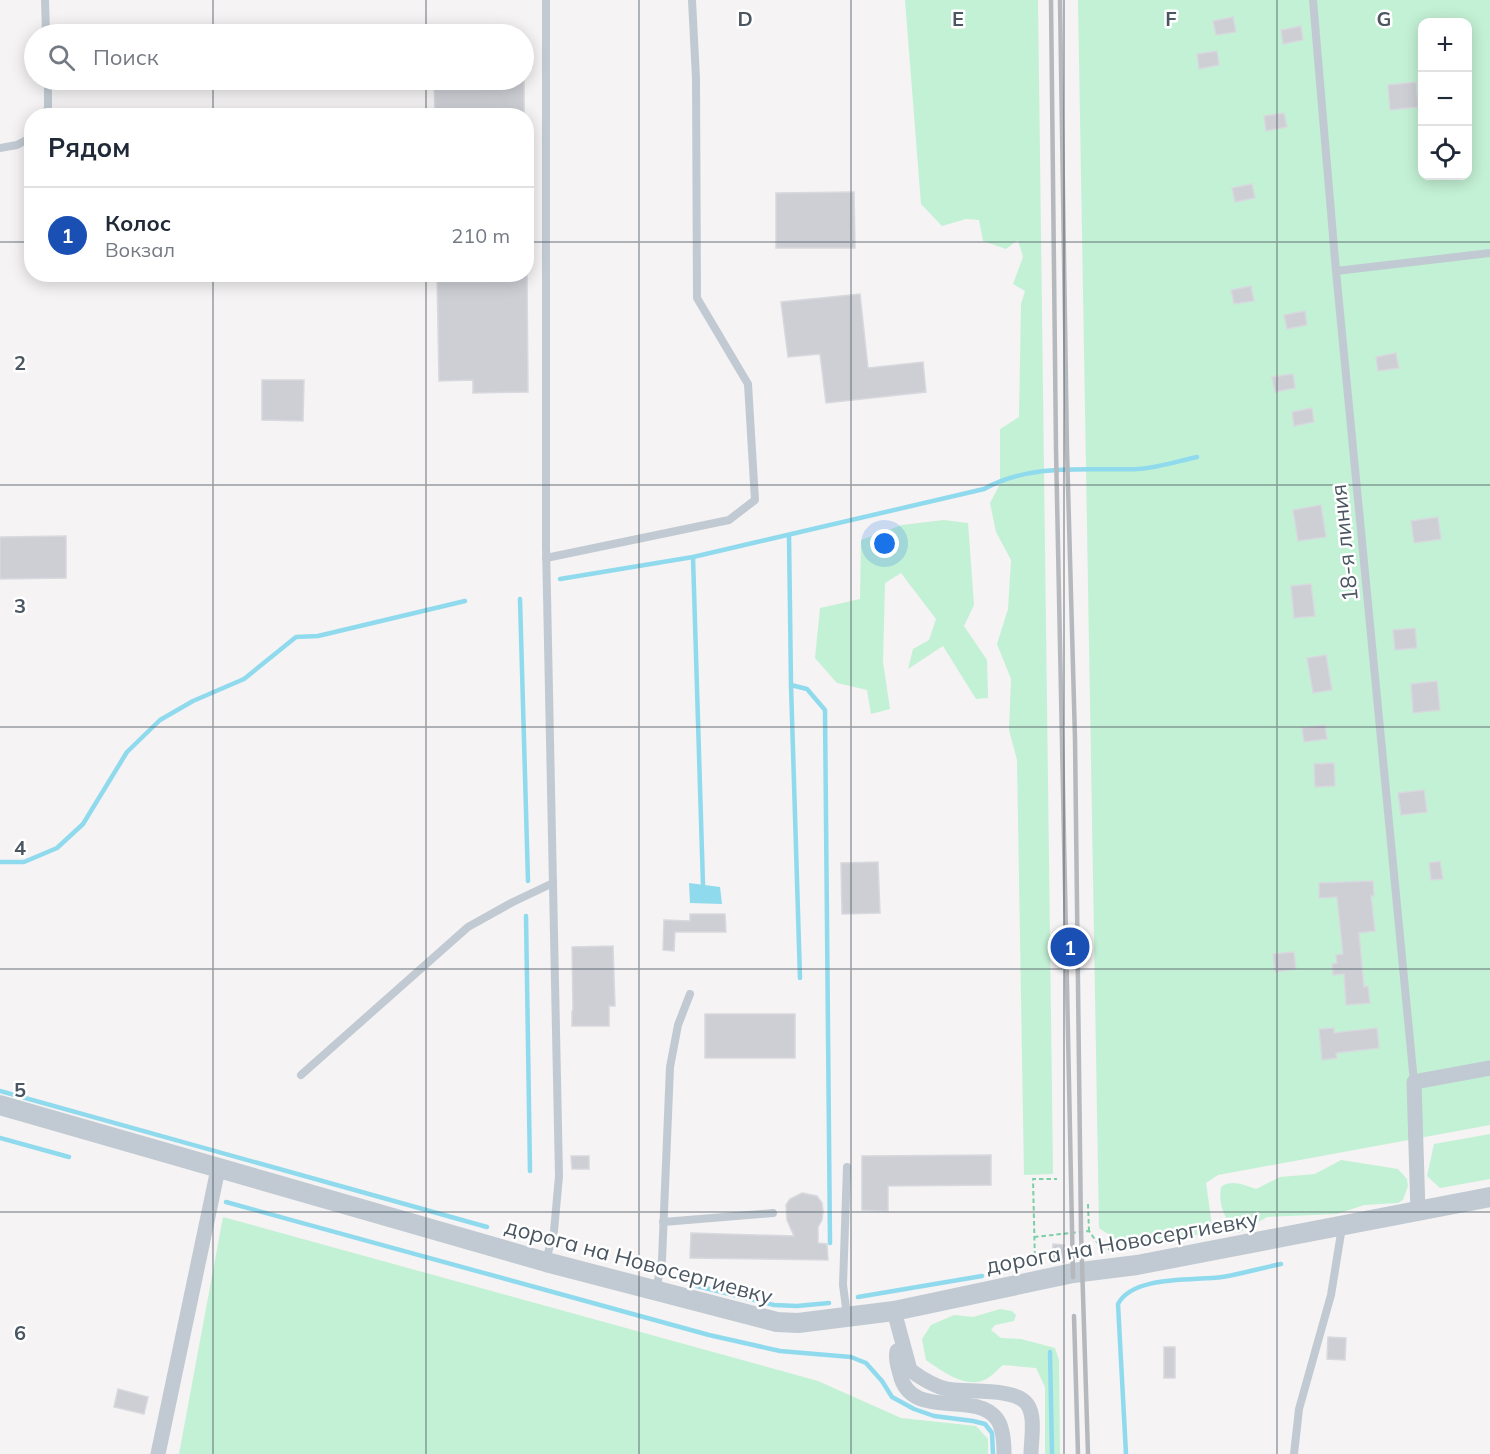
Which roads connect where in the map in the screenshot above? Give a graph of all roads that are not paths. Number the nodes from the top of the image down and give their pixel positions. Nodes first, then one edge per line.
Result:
1 (45, 0) edge
2 (546, 0) edge
3 (692, 0) edge
4 (1313, 0) edge
5 (46, 24) edge
6 (48, 90) edge
7 (48, 108) edge
8 (24, 142) edge
9 (0, 148) edge
10 (1490, 253) edge
11 (1336, 271) junction
12 (546, 558) junction
13 (553, 884) junction
14 (690, 994) dead end
15 (1490, 1068) edge
16 (301, 1076) dead end
17 (1414, 1082) junction
18 (0, 1105) edge
19 (847, 1167) dead end
20 (218, 1169) junction
21 (1490, 1197) edge
22 (1418, 1212) junction
23 (773, 1213) dead end
24 (663, 1222) junction
25 (1342, 1226) junction
26 (546, 1262) junction
27 (656, 1292) junction
28 (894, 1311) junction
29 (847, 1317) junction
30 (899, 1334) junction
31 (158, 1454) edge
32 (1004, 1454) edge
33 (1031, 1454) edge
34 (1294, 1454) edge

1 - 5 lane
2 - 12 lane
3 - 12 lane
4 - 11 lane, 18-я линия
6 - 7 lane
8 - 9 lane
10 - 11 lane
11 - 17 lane, 18-я линия
12 - 13 lane
13 - 16 lane
13 - 26 lane
14 - 24 lane
15 - 17 street
17 - 22 street
18 - 20 street, дорога на Новосергиевку
19 - 29 lane
20 - 26 street, дорога на Новосергиевку
20 - 31 street
21 - 22 street, дорога на Новосергиевку
22 - 25 street, дорога на Новосергиевку
23 - 24 lane
24 - 27 lane
25 - 28 street, дорога на Новосергиевку
25 - 34 lane
26 - 27 street, дорога на Новосергиевку
27 - 29 street, дорога на Новосергиевку
28 - 29 street, дорога на Новосергиевку
28 - 30 street
30 - 32 street
30 - 33 street

